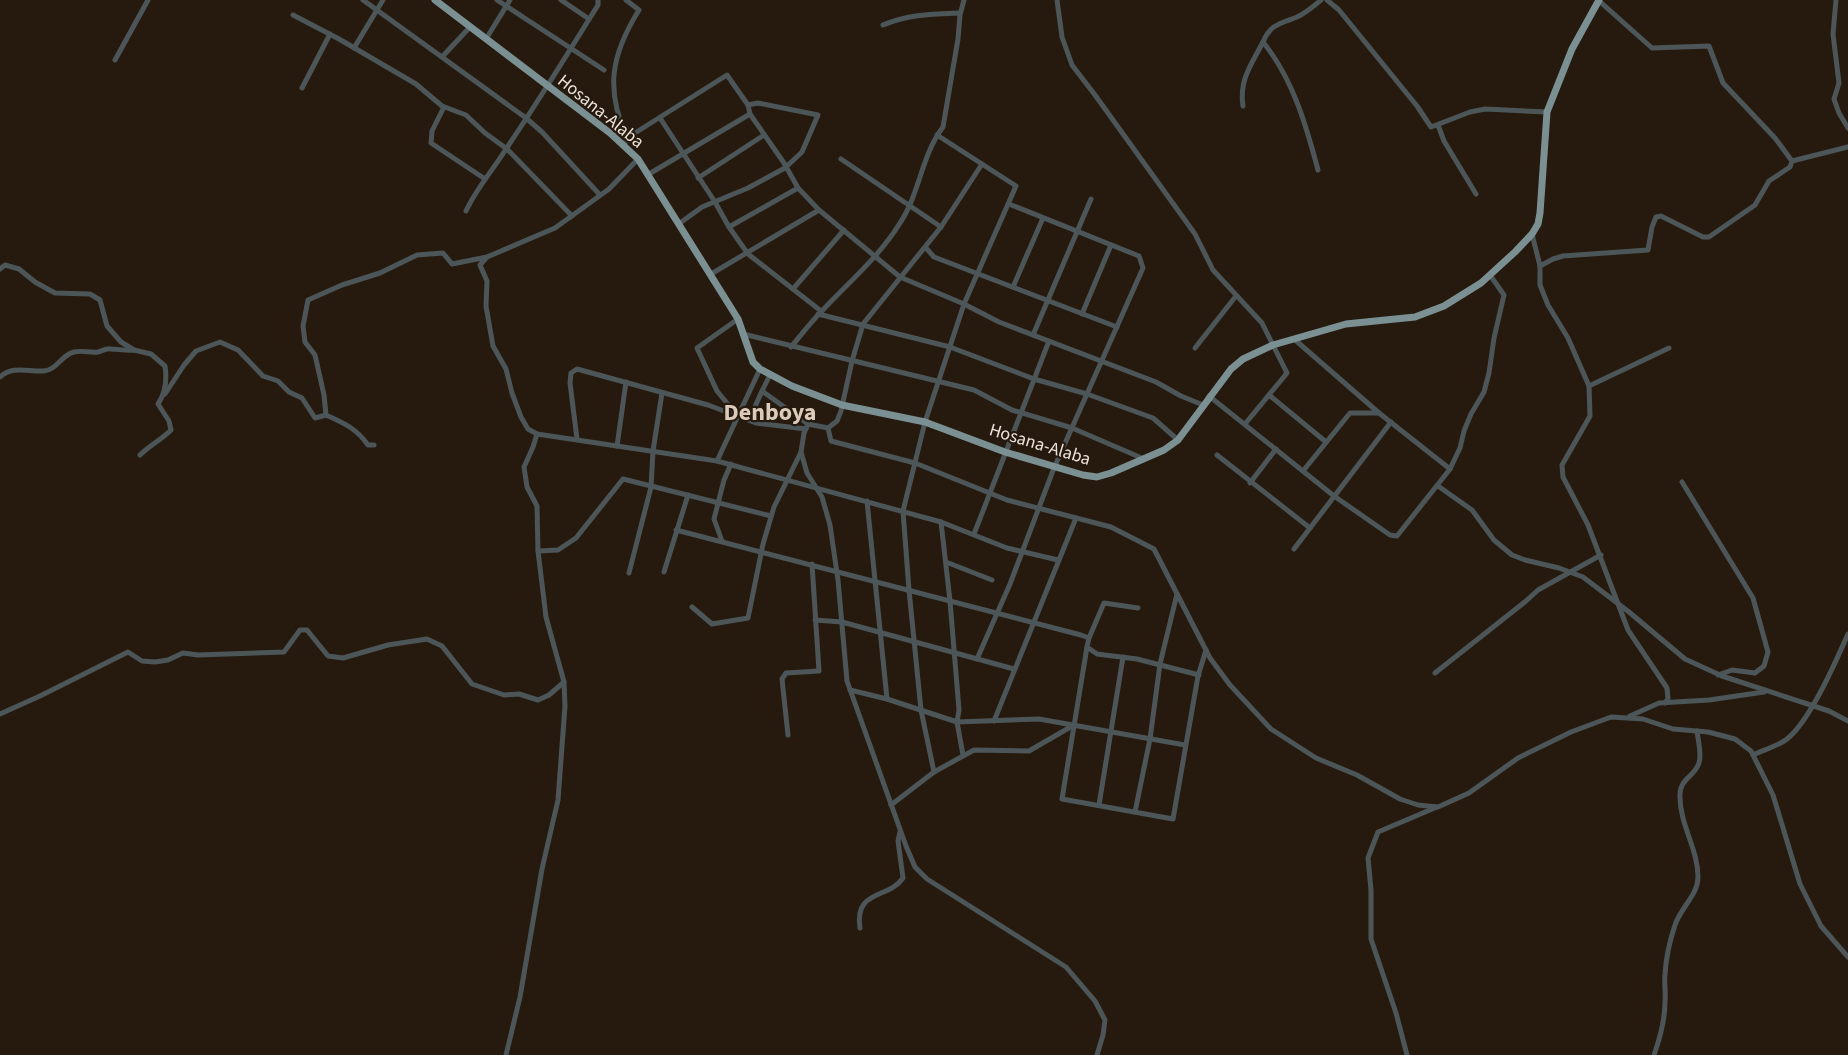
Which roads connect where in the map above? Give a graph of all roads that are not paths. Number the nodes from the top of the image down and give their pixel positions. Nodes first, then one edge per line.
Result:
1 (148, 0) edge
2 (363, 0) edge
3 (383, 0) edge
4 (435, 0) edge
5 (497, 0) edge
6 (510, 0) edge
7 (561, 0) edge
8 (626, 0) edge
9 (964, 0) edge
10 (1058, 0) edge
11 (1321, 0) edge
12 (1327, 0) edge
13 (1599, 0) edge
14 (1836, 0) edge
15 (599, 2) edge
16 (506, 6) junction
17 (376, 9) junction
18 (960, 13) junction
19 (292, 15) dead end
20 (589, 19) junction
21 (883, 25) dead end
22 (470, 27) junction
23 (330, 34) junction
24 (486, 39) junction
25 (1263, 42) junction
26 (354, 48) junction
27 (570, 49) junction
28 (442, 57) junction
29 (115, 60) dead end
30 (604, 70) dead end
31 (546, 86) junction
32 (302, 88) dead end
33 (748, 105) junction
34 (1243, 106) dead end
35 (444, 107) junction
36 (1547, 112) junction
37 (750, 114) junction
38 (526, 118) junction
39 (660, 118) junction
40 (1438, 125) junction
41 (1848, 128) edge
42 (764, 135) junction
43 (936, 135) junction
44 (625, 142) junction
45 (1848, 147) edge
46 (507, 149) junction
47 (682, 154) junction
48 (638, 159) junction
49 (841, 159) dead end
50 (1792, 161) junction
51 (982, 164) junction
52 (785, 168) junction
53 (1318, 170) dead end
54 (649, 174) junction
55 (698, 178) junction
56 (485, 179) junction
57 (798, 188) junction
58 (1476, 194) dead end
59 (600, 195) junction
60 (1091, 199) dead end
61 (715, 202) junction
62 (1008, 204) junction
63 (911, 206) junction
64 (819, 210) junction
65 (466, 211) dead end
66 (572, 216) junction
67 (1043, 218) junction
68 (680, 223) junction
69 (729, 227) junction
70 (942, 228) junction
71 (844, 230) junction
72 (1077, 232) junction
73 (1532, 234) junction
74 (1111, 245) junction
75 (926, 249) junction
76 (748, 254) junction
77 (875, 256) junction
78 (487, 257) junction
79 (1540, 266) junction
80 (0, 269) edge
81 (978, 273) junction
82 (711, 274) junction
83 (1490, 275) junction
84 (900, 277) junction
85 (1013, 287) junction
86 (793, 289) junction
87 (1236, 296) junction
88 (1048, 300) junction
89 (964, 304) junction
90 (820, 313) junction
91 (1082, 314) junction
92 (738, 319) junction
93 (863, 324) junction
94 (1117, 327) junction
95 (743, 334) junction
96 (1033, 335) junction
97 (1294, 339) junction
98 (1049, 341) junction
99 (1273, 345) junction
100 (791, 347) junction
101 (950, 347) junction
102 (1195, 348) dead end
103 (1669, 348) dead end
104 (134, 350) junction
105 (1102, 360) junction
106 (852, 361) junction
107 (760, 369) junction
108 (770, 375) junction
109 (0, 377) edge
110 (1034, 379) junction
111 (939, 381) junction
112 (626, 382) junction
113 (1589, 386) junction
114 (762, 391) junction
115 (662, 393) junction
116 (1087, 394) junction
117 (164, 395) junction
118 (1269, 395) junction
119 (1209, 396) junction
120 (842, 405) junction
121 (1203, 405) junction
122 (1021, 413) junction
123 (1379, 413) junction
124 (326, 415) junction
125 (738, 416) junction
126 (749, 420) junction
127 (925, 422) junction
128 (1391, 422) junction
129 (1245, 424) junction
130 (807, 427) junction
131 (828, 428) junction
132 (1072, 428) junction
133 (537, 434) junction
134 (577, 439) junction
135 (1178, 440) junction
136 (1326, 442) junction
137 (374, 445) dead end
138 (617, 446) junction
139 (1276, 449) junction
140 (652, 451) junction
141 (801, 452) junction
142 (1005, 452) junction
143 (140, 455) dead end
144 (1217, 455) dead end
145 (1144, 459) junction
146 (717, 461) junction
147 (915, 463) junction
148 (731, 464) junction
149 (1054, 468) junction
150 (1450, 469) junction
151 (1303, 471) junction
152 (789, 480) junction
153 (1682, 482) dead end
154 (1250, 483) junction
155 (651, 485) junction
156 (1438, 486) junction
157 (816, 487) junction
158 (990, 493) junction
159 (688, 495) junction
160 (1335, 496) junction
161 (867, 501) junction
162 (717, 502) junction
163 (1039, 508) junction
164 (903, 511) junction
165 (771, 516) junction
166 (1076, 518) junction
167 (941, 522) junction
168 (1310, 528) junction
169 (676, 530) junction
170 (974, 534) junction
171 (722, 541) junction
172 (1294, 549) dead end
173 (538, 551) junction
174 (761, 551) junction
175 (1022, 552) junction
176 (1601, 555) junction
177 (1058, 560) junction
178 (946, 562) junction
179 (812, 564) junction
180 (837, 571) junction
181 (664, 572) dead end
182 (629, 573) dead end
183 (1572, 573) junction
184 (992, 580) dead end
185 (876, 581) junction
186 (909, 590) junction
187 (1177, 594) junction
188 (950, 601) junction
189 (1619, 604) junction
190 (692, 607) dead end
191 (1138, 608) dead end
192 (996, 614) junction
193 (815, 620) junction
194 (842, 622) junction
195 (1032, 623) junction
196 (880, 632) junction
197 (1848, 634) edge
198 (1089, 638) junction
199 (915, 642) junction
200 (1087, 647) junction
201 (1206, 650) junction
202 (955, 653) junction
203 (1123, 657) junction
204 (977, 659) junction
205 (1160, 664) junction
206 (1014, 669) junction
207 (1435, 673) dead end
208 (1198, 675) junction
209 (1719, 675) junction
210 (564, 682) junction
211 (850, 690) junction
212 (1766, 692) junction
213 (887, 699) junction
214 (1665, 703) junction
215 (1811, 706) junction
216 (921, 710) junction
217 (0, 714) edge
218 (1628, 717) junction
219 (994, 721) junction
220 (1848, 721) edge
221 (957, 722) junction
222 (1074, 725) junction
223 (1697, 731) junction
224 (1110, 732) junction
225 (788, 735) dead end
226 (1150, 739) junction
227 (1185, 745) junction
228 (963, 755) junction
229 (1753, 755) junction
230 (934, 772) junction
231 (891, 806) junction
232 (1099, 806) junction
233 (1438, 807) junction
234 (1135, 812) junction
235 (900, 830) junction
236 (860, 928) dead end
237 (1848, 957) edge
238 (506, 1055) edge
239 (1097, 1055) edge
240 (1407, 1055) edge
241 (1654, 1055) edge

1 - 29 street
2 - 17 street
3 - 17 street
4 - 22 main road, Hosana-Alaba
5 - 16 street
6 - 16 street
7 - 20 street
8 - 44 street
9 - 18 street
10 - 87 street
11 - 25 street
12 - 40 street
13 - 36 main road, Hosana-Alaba
13 - 50 street
14 - 41 street
15 - 20 street
16 - 24 street
16 - 27 street
17 - 26 street
17 - 28 street
18 - 21 street
18 - 43 street
19 - 23 street
20 - 27 street
22 - 24 main road, Hosana-Alaba
22 - 28 street
23 - 26 street
23 - 32 street
24 - 31 main road, Hosana-Alaba
25 - 34 street
25 - 53 street
26 - 35 street
27 - 30 street
27 - 31 street
28 - 38 street
31 - 38 street
31 - 44 main road, Hosana-Alaba
33 - 37 street
33 - 39 street
33 - 52 street
35 - 46 street
35 - 56 street
36 - 40 street
36 - 73 main road, Hosana-Alaba
37 - 42 street
37 - 47 street
38 - 46 street
38 - 59 street
39 - 44 street
39 - 47 street
40 - 58 street
42 - 52 street
42 - 55 street
43 - 51 street
43 - 63 street
44 - 48 main road, Hosana-Alaba
45 - 50 street
46 - 56 street
46 - 66 street
47 - 54 street
47 - 55 street
48 - 54 main road, Hosana-Alaba
48 - 59 street
49 - 63 street
50 - 79 street
51 - 62 street
51 - 70 street
52 - 57 street
52 - 61 street
54 - 68 main road, Hosana-Alaba
55 - 61 street
56 - 65 street
57 - 64 street
57 - 69 street
59 - 66 street
60 - 72 street
61 - 68 street
61 - 69 street
62 - 67 street
62 - 81 street
63 - 70 street
63 - 77 street
64 - 71 street
64 - 76 street
66 - 78 street
67 - 72 street
67 - 85 street
68 - 82 main road, Hosana-Alaba
69 - 76 street
70 - 75 street
71 - 77 street
71 - 86 street
72 - 74 street
72 - 88 street
73 - 79 street
73 - 83 main road, Hosana-Alaba
74 - 91 street
74 - 94 street
75 - 81 street
75 - 84 street
76 - 82 street
76 - 86 street
77 - 84 street
77 - 90 street
78 - 124 street
78 - 133 street
79 - 113 street
80 - 104 street
81 - 85 street
81 - 89 street
82 - 92 main road, Hosana-Alaba
83 - 97 main road, Hosana-Alaba
83 - 150 street
84 - 89 street
84 - 93 street
85 - 88 street
86 - 90 street
87 - 99 street
87 - 102 street
88 - 91 street
88 - 96 street
89 - 96 street
89 - 101 street
90 - 93 street
90 - 100 street
91 - 94 street
92 - 95 main road, Hosana-Alaba
92 - 125 street
93 - 101 street
93 - 106 street
94 - 105 street
95 - 100 street
95 - 107 main road, Hosana-Alaba
96 - 98 street
97 - 99 main road, Hosana-Alaba
97 - 123 street
98 - 105 street
98 - 110 street
99 - 118 street
99 - 119 main road, Hosana-Alaba
100 - 106 street
101 - 110 street
101 - 111 street
103 - 113 street
104 - 109 street
104 - 117 street
105 - 116 street
105 - 121 street
106 - 111 street
106 - 120 street
107 - 108 main road, Hosana-Alaba
107 - 125 street
108 - 114 street
108 - 120 main road, Hosana-Alaba
110 - 116 street
110 - 122 street
111 - 122 street
111 - 127 street
112 - 115 street
112 - 134 street
112 - 138 street
113 - 176 street
114 - 126 street
114 - 130 street
115 - 125 street
115 - 140 street
116 - 132 street
116 - 135 street
117 - 124 street
117 - 143 street
118 - 129 street
118 - 136 street
119 - 121 main road, Hosana-Alaba
119 - 129 street
120 - 127 main road, Hosana-Alaba
120 - 131 street
121 - 135 main road, Hosana-Alaba
122 - 132 street
122 - 142 street
123 - 128 street
123 - 136 street
124 - 137 street
125 - 126 street
125 - 146 street
126 - 130 street
127 - 142 main road, Hosana-Alaba
127 - 147 street
128 - 150 street
128 - 160 street
129 - 139 street
130 - 131 street
130 - 141 street
131 - 147 street
132 - 145 street
132 - 149 street
133 - 134 street
133 - 173 street
134 - 138 street
135 - 145 main road, Hosana-Alaba
136 - 151 street
138 - 140 street
139 - 151 street
139 - 154 street
140 - 146 street
140 - 155 street
141 - 152 street
141 - 157 street
142 - 149 main road, Hosana-Alaba
142 - 158 street
144 - 154 street
145 - 149 main road, Hosana-Alaba
146 - 148 street
147 - 158 street
147 - 164 street
148 - 152 street
148 - 162 street
149 - 163 street
150 - 156 street
151 - 160 street
152 - 157 street
152 - 165 street
153 - 209 street
154 - 168 street
155 - 159 street
155 - 173 street
155 - 182 street
156 - 160 street
156 - 183 street
157 - 161 street
157 - 180 street
158 - 163 street
158 - 170 street
159 - 162 street
159 - 169 street
160 - 168 street
161 - 164 street
161 - 185 street
162 - 165 street
162 - 171 street
163 - 166 street
163 - 175 street
164 - 167 street
164 - 186 street
165 - 174 street
166 - 177 street
166 - 187 street
167 - 170 street
167 - 178 street
168 - 172 street
169 - 171 street
169 - 181 street
170 - 175 street
171 - 174 street
173 - 210 street
174 - 179 street
174 - 190 street
175 - 177 street
175 - 192 street
176 - 183 street
176 - 189 street
177 - 195 street
178 - 184 street
178 - 188 street
179 - 180 street
179 - 193 street
180 - 185 street
180 - 194 street
183 - 189 street
183 - 207 street
185 - 186 street
185 - 196 street
186 - 188 street
186 - 199 street
187 - 201 street
187 - 205 street
188 - 192 street
188 - 202 street
189 - 209 street
189 - 214 street
191 - 198 street
192 - 195 street
192 - 204 street
193 - 194 street
193 - 225 street
194 - 196 street
194 - 211 street
195 - 198 street
195 - 206 street
196 - 199 street
196 - 213 street
197 - 215 street
198 - 200 street
199 - 202 street
199 - 216 street
200 - 203 street
200 - 222 street
201 - 208 street
201 - 233 street
202 - 204 street
202 - 221 street
203 - 205 street
203 - 224 street
204 - 206 street
205 - 208 street
205 - 226 street
206 - 219 street
208 - 227 street
209 - 212 street
210 - 217 street
210 - 238 street
211 - 213 street
211 - 231 street
212 - 214 street
212 - 215 street
213 - 216 street
214 - 218 street
215 - 220 street
215 - 229 street
216 - 221 street
216 - 230 street
218 - 223 street
218 - 233 street
219 - 221 street
219 - 222 street
221 - 228 street
222 - 224 street
222 - 228 street
222 - 232 street
223 - 229 street
223 - 241 street
224 - 226 street
224 - 232 street
226 - 227 street
226 - 234 street
227 - 234 street
228 - 230 street
229 - 237 street
230 - 231 street
231 - 235 street
232 - 234 street
233 - 240 street
235 - 236 street
235 - 239 street

